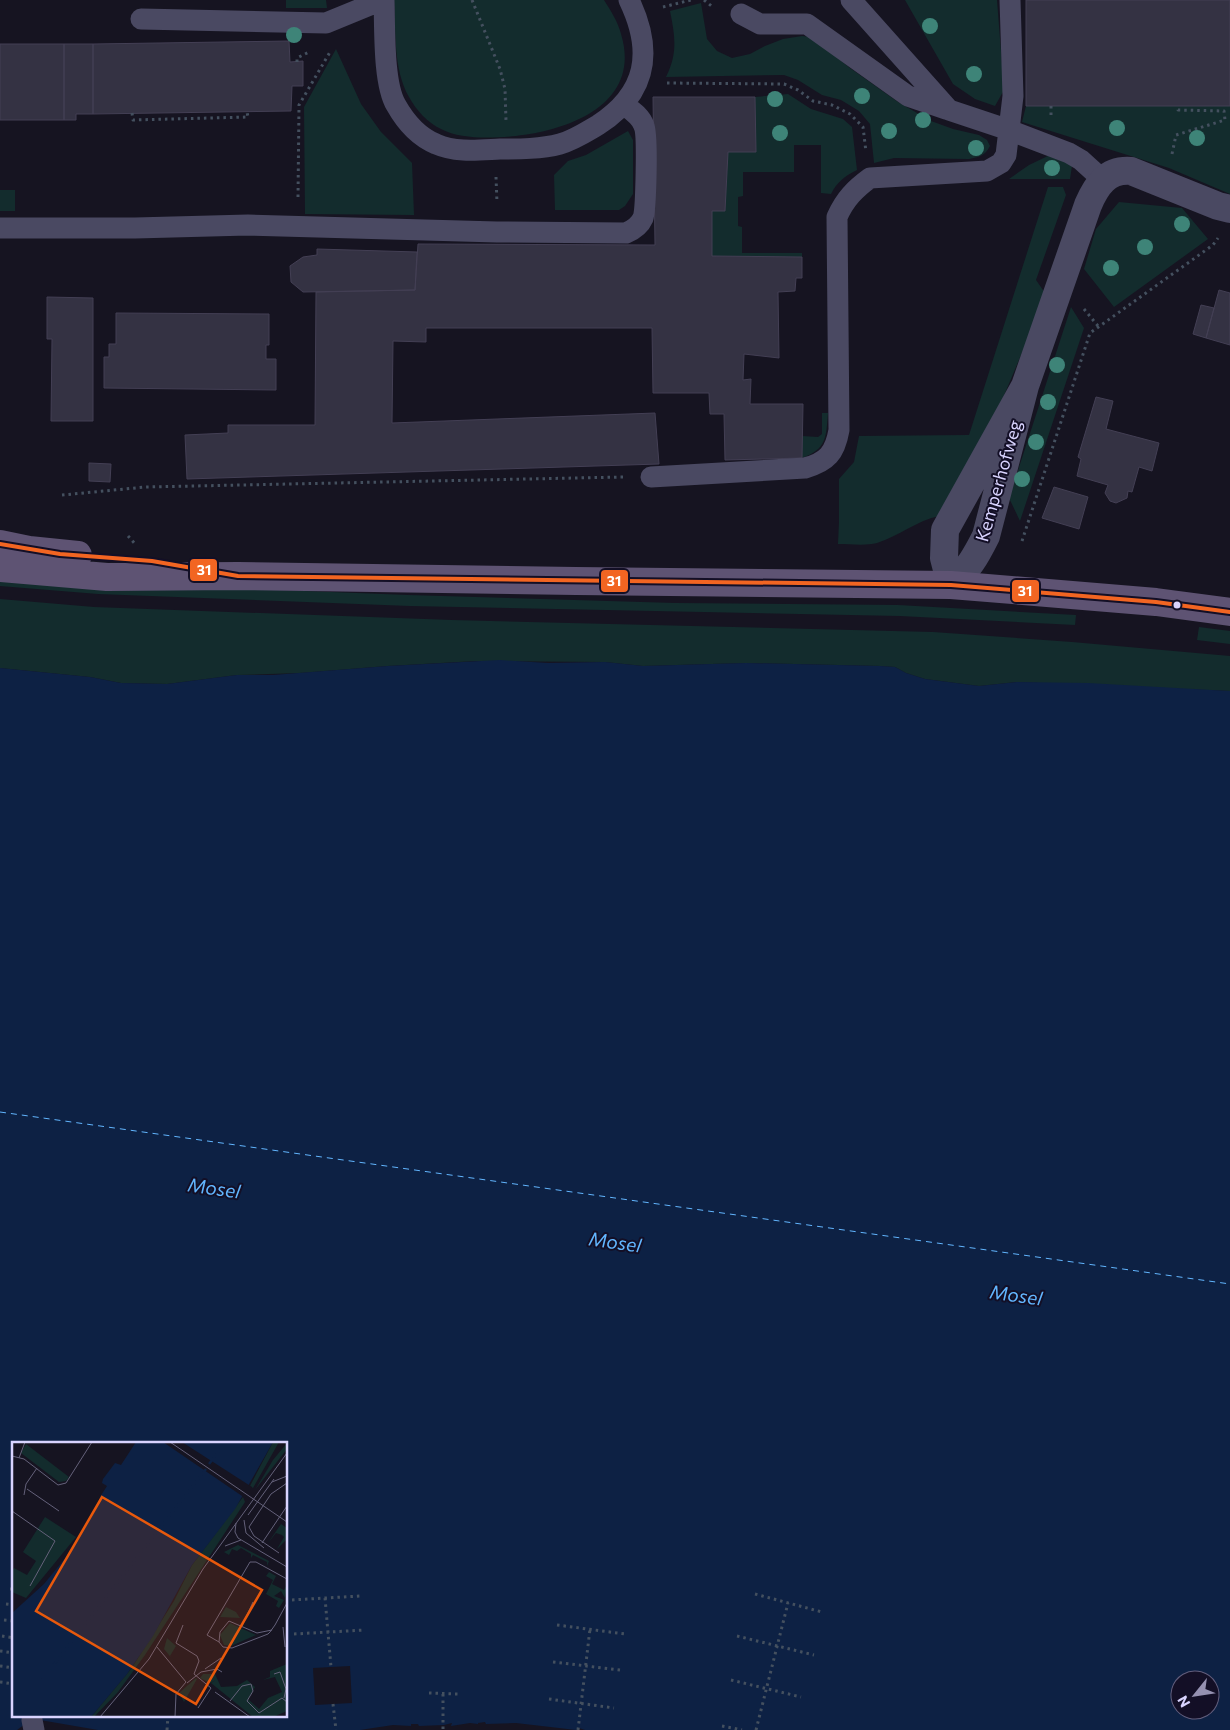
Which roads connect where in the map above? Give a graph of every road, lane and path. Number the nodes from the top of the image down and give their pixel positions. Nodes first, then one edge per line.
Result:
1 (383, 0) edge
2 (472, 0) edge
3 (629, 0) edge
4 (691, 0) edge
5 (852, 0) edge
6 (1010, 0) edge
7 (663, 7) dead end
8 (741, 14) dead end
9 (141, 19) dead end
10 (333, 46) dead end
11 (658, 83) dead end
12 (624, 104) junction
13 (1178, 106) dead end
14 (948, 110) junction
15 (247, 112) dead end
16 (132, 113) dead end
17 (506, 127) dead end
18 (1009, 130) junction
19 (496, 172) dead end
20 (870, 178) junction
21 (1103, 180) junction
22 (1163, 184) junction
23 (1229, 209) edge
24 (298, 225) junction
25 (0, 228) edge
26 (497, 232) junction
27 (1025, 386) junction
28 (651, 476) joint
29 (62, 495) dead end
30 (128, 536) dead end
31 (1022, 541) dead end
32 (0, 544) edge
33 (136, 545) dead end
34 (0, 568) edge
35 (238, 576) junction
36 (951, 585) junction
37 (1230, 612) edge
38 (755, 1594) dead end
39 (360, 1596) dead end
40 (325, 1598) junction
41 (292, 1600) dead end
42 (788, 1603) junction
43 (6, 1604) dead end
44 (12, 1606) edge
45 (822, 1612) dead end
46 (4, 1620) dead end
47 (12, 1621) edge
48 (557, 1625) dead end
49 (590, 1629) junction
50 (364, 1630) dead end
51 (329, 1632) junction
52 (294, 1634) dead end
53 (625, 1634) dead end
54 (2, 1636) dead end
55 (738, 1636) dead end
56 (12, 1638) edge
57 (777, 1646) junction
58 (814, 1655) dead end
59 (553, 1662) dead end
60 (586, 1666) junction
61 (331, 1667) dead end
62 (620, 1670) dead end
63 (731, 1680) dead end
64 (766, 1688) junction
65 (429, 1693) dead end
66 (443, 1694) junction
67 (458, 1694) dead end
68 (801, 1697) dead end
69 (549, 1698) dead end
70 (581, 1703) junction
71 (333, 1704) dead end
72 (614, 1708) dead end
73 (722, 1726) dead end
74 (336, 1730) edge
75 (443, 1730) edge
76 (578, 1730) edge
77 (742, 1730) edge
78 (756, 1730) edge

1 - 9 lane
1 - 12 lane
2 - 17 path
3 - 12 lane
4 - 7 path
5 - 14 lane
6 - 18 lane
8 - 14 lane
10 - 24 path
11 - 20 path
12 - 26 lane
13 - 22 path
14 - 18 lane
15 - 16 path
18 - 20 lane
18 - 21 lane
19 - 26 path
20 - 28 lane
21 - 22 street
21 - 27 street, Kemperhofweg
22 - 23 street
23 - 31 path
24 - 25 lane
24 - 26 lane
27 - 36 street, Kemperhofweg
27 - 36 street, Kemperhofweg
28 - 29 path
30 - 33 path
32 - 35 main road
34 - 35 main road
35 - 36 main road
36 - 37 main road
38 - 42 path
39 - 40 path
40 - 41 path
40 - 51 path
42 - 45 path
42 - 57 path
43 - 44 path
46 - 47 path
48 - 49 path
49 - 53 path
49 - 60 path
50 - 51 path
51 - 52 path
51 - 61 path
54 - 56 path
55 - 57 path
57 - 58 path
57 - 64 path
59 - 60 path
60 - 62 path
60 - 70 path
63 - 64 path
64 - 68 path
64 - 78 path
65 - 66 path
66 - 67 path
66 - 75 path
69 - 70 path
70 - 72 path
70 - 76 path
71 - 74 path
73 - 77 path

